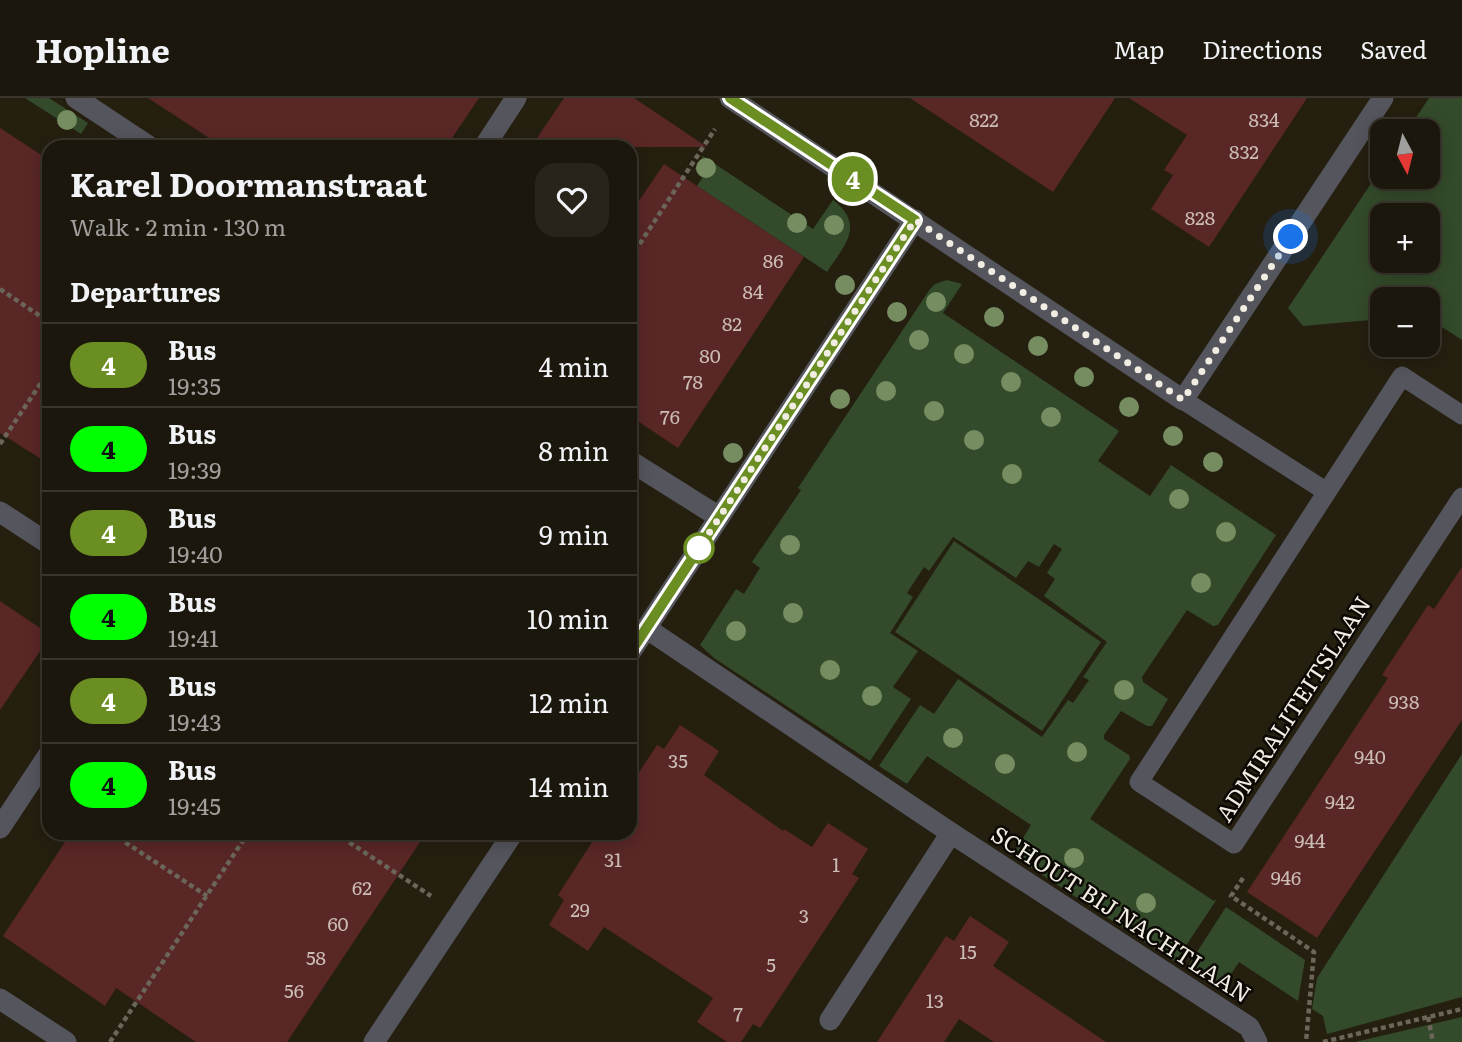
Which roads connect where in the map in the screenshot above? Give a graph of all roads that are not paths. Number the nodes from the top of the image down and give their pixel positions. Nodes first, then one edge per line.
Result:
1 (76, 98) edge
2 (516, 98) edge
3 (1383, 98) edge
4 (732, 99) edge
5 (139, 140) edge
6 (489, 140) edge
7 (915, 220) junction
8 (1183, 400) junction
9 (1462, 415) edge
10 (637, 465) edge
11 (1327, 492) junction
12 (1462, 497) edge
13 (0, 512) edge
14 (719, 517) junction
15 (42, 539) edge
16 (646, 628) junction
17 (637, 642) edge
18 (42, 765) edge
19 (0, 828) edge
20 (951, 833) junction
21 (508, 840) edge
22 (0, 999) edge
23 (830, 1020) dead end
24 (66, 1042) edge
25 (374, 1042) edge
26 (1257, 1042) edge

1 - 5 street
2 - 6 street
3 - 8 street
4 - 7 street
7 - 8 street
7 - 14 street
8 - 11 lane
9 - 11 lane, ADMIRALITEITSLAAN
10 - 14 street
11 - 12 lane, ADMIRALITEITSLAAN
13 - 15 street
14 - 16 street
16 - 17 street
16 - 20 street, SCHOUT BIJ NACHTLAAN
18 - 19 street
20 - 23 street
20 - 26 street, SCHOUT BIJ NACHTLAAN
21 - 25 street
22 - 24 street

